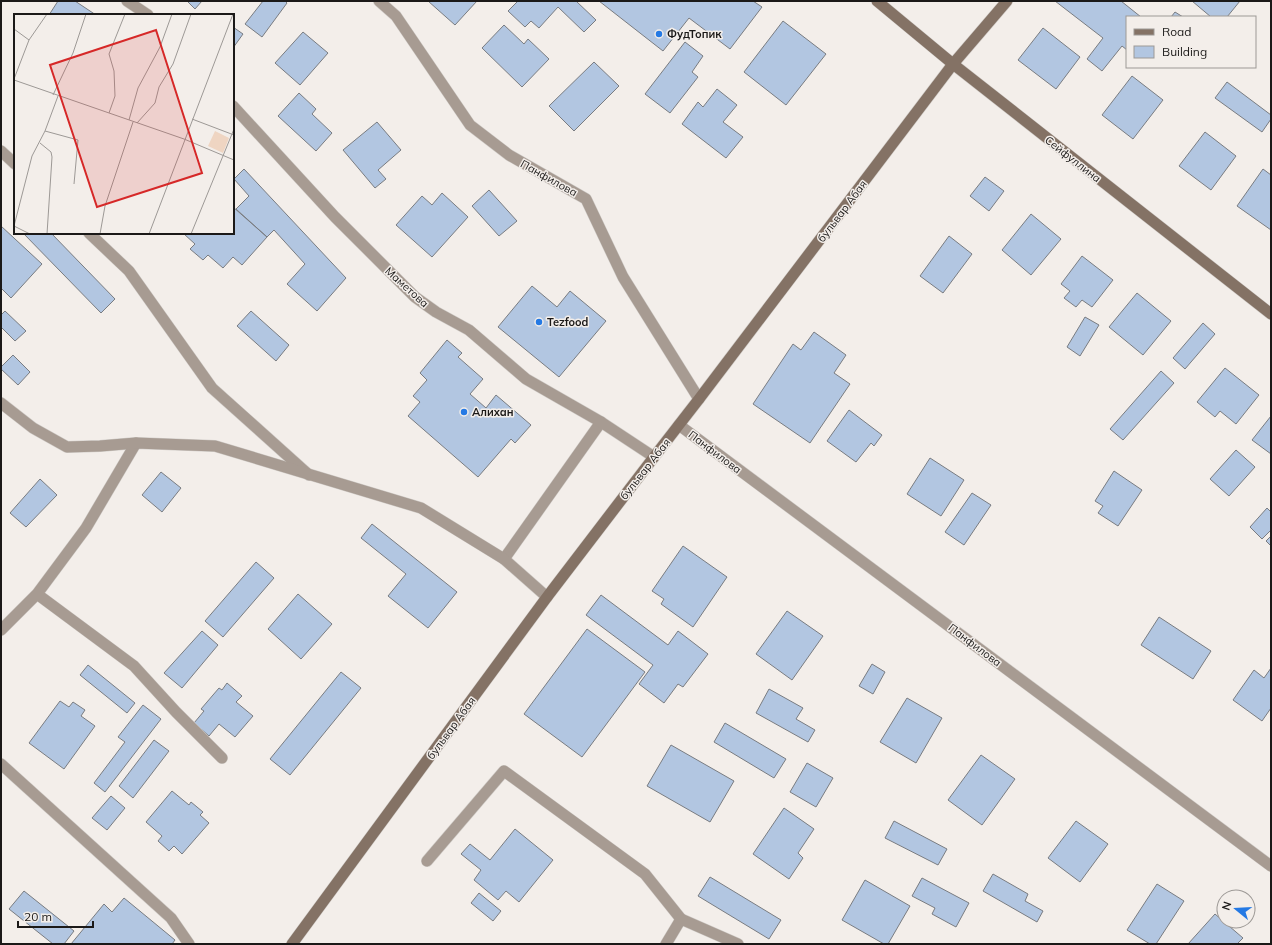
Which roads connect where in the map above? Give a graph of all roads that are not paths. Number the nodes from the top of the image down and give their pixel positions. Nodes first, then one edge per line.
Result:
1 (126, 1) edge
2 (379, 1) edge
3 (877, 1) edge
4 (1007, 1) edge
5 (146, 14) edge
6 (953, 64) junction
7 (234, 107) edge
8 (1, 151) edge
9 (14, 163) edge
10 (90, 234) edge
11 (1271, 314) edge
12 (699, 399) junction
13 (1, 403) edge
14 (601, 422) junction
15 (679, 425) junction
16 (136, 443) junction
17 (654, 456) junction
18 (309, 475) junction
19 (504, 559) junction
20 (37, 594) junction
21 (547, 597) junction
22 (1, 630) edge
23 (222, 758) dead end
24 (1, 764) edge
25 (427, 861) dead end
26 (1271, 866) edge
27 (680, 919) junction
28 (189, 944) edge
29 (292, 944) edge
30 (666, 944) edge
31 (738, 944) edge

1 - 5 street
2 - 12 street, Панфилова
3 - 6 main road, Сейфуллина
4 - 6 main road, бульвар Абая
6 - 11 main road, Сейфуллина
6 - 12 main road, бульвар Абая
7 - 14 street, Маметова
8 - 9 street
10 - 18 street
12 - 15 main road, бульвар Абая
13 - 16 street
14 - 17 street, Маметова
14 - 19 street
15 - 17 main road, бульвар Абая
15 - 26 street, Панфилова
16 - 18 street
16 - 20 street
17 - 21 main road, бульвар Абая
18 - 19 street
19 - 21 street
20 - 22 street
20 - 23 street
21 - 29 main road, бульвар Абая
24 - 28 street
25 - 27 street
27 - 30 street
27 - 31 street

